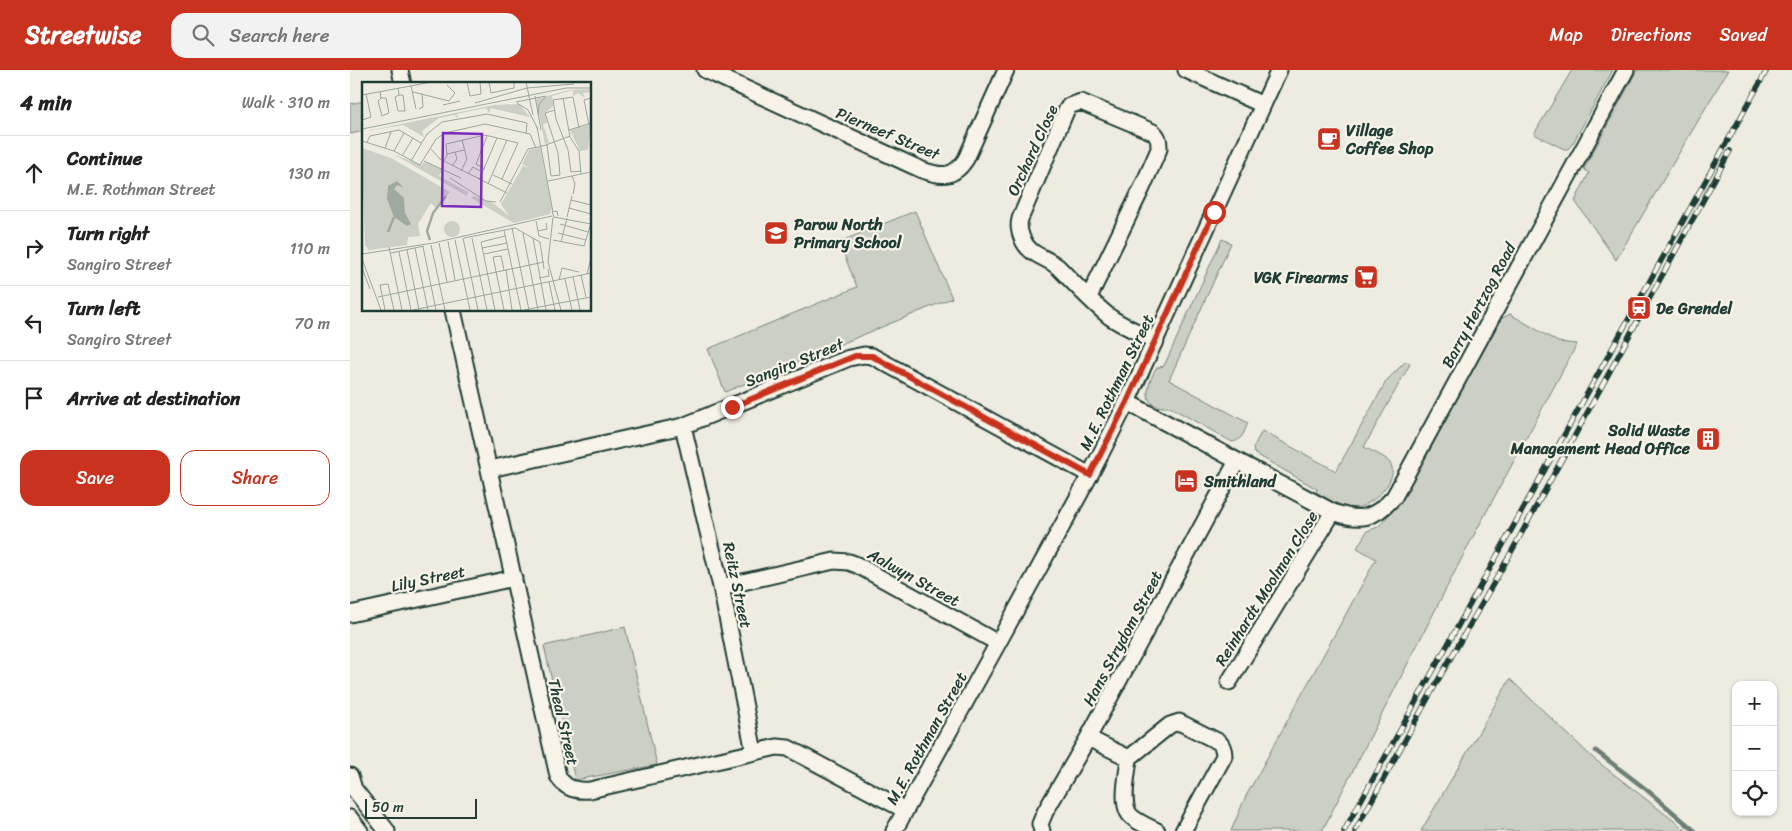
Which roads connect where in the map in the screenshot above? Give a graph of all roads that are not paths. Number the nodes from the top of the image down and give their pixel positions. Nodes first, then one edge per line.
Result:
1 (705, 70) edge
2 (1006, 70) edge
3 (1186, 70) edge
4 (1279, 70) edge
5 (1626, 70) edge
6 (1263, 105) junction
7 (1089, 297) junction
8 (454, 311) edge
9 (1156, 341) junction
10 (1127, 402) junction
11 (683, 426) junction
12 (1237, 461) junction
13 (490, 469) junction
14 (1090, 475) junction
15 (1333, 512) junction
16 (514, 578) junction
17 (721, 587) junction
18 (350, 614) edge
19 (998, 643) junction
20 (1229, 682) dead end
21 (1088, 738) junction
22 (754, 752) junction
23 (1129, 758) junction
24 (351, 786) edge
25 (905, 810) junction
26 (350, 818) edge
27 (360, 831) edge
28 (387, 831) edge
29 (894, 831) edge
30 (1042, 831) edge
31 (1157, 831) edge
32 (1183, 831) edge

1 - 2 street, Pierneef Street
3 - 6 street
4 - 6 street, M.E. Rothman Street
5 - 15 street, Barry Hertzog Road
6 - 9 street, M.E. Rothman Street
7 - 7 street, Orchard Close
7 - 9 street, Orchard Close
8 - 13 street, Theal Street
9 - 10 street, M.E. Rothman Street
10 - 12 street, Barry Hertzog Road
10 - 14 street, M.E. Rothman Street
11 - 13 street, Sangiro Street
11 - 14 street, Sangiro Street
11 - 17 street, Reitz Street
12 - 15 street, Barry Hertzog Road
12 - 21 street, Hans Strydom Street
13 - 16 street, Theal Street
14 - 19 street, M.E. Rothman Street
15 - 20 street, Reinhardt Moolman Close
16 - 18 street, Lily Street
16 - 22 street, Theal Street
17 - 19 street, Aalwyn Street
17 - 22 street, Reitz Street
19 - 25 street, M.E. Rothman Street
21 - 23 street
21 - 30 street, Hans Strydom Street
22 - 25 street, Theal Street
23 - 31 street
23 - 32 street
24 - 28 street
25 - 29 street, M.E. Rothman Street
26 - 27 street

